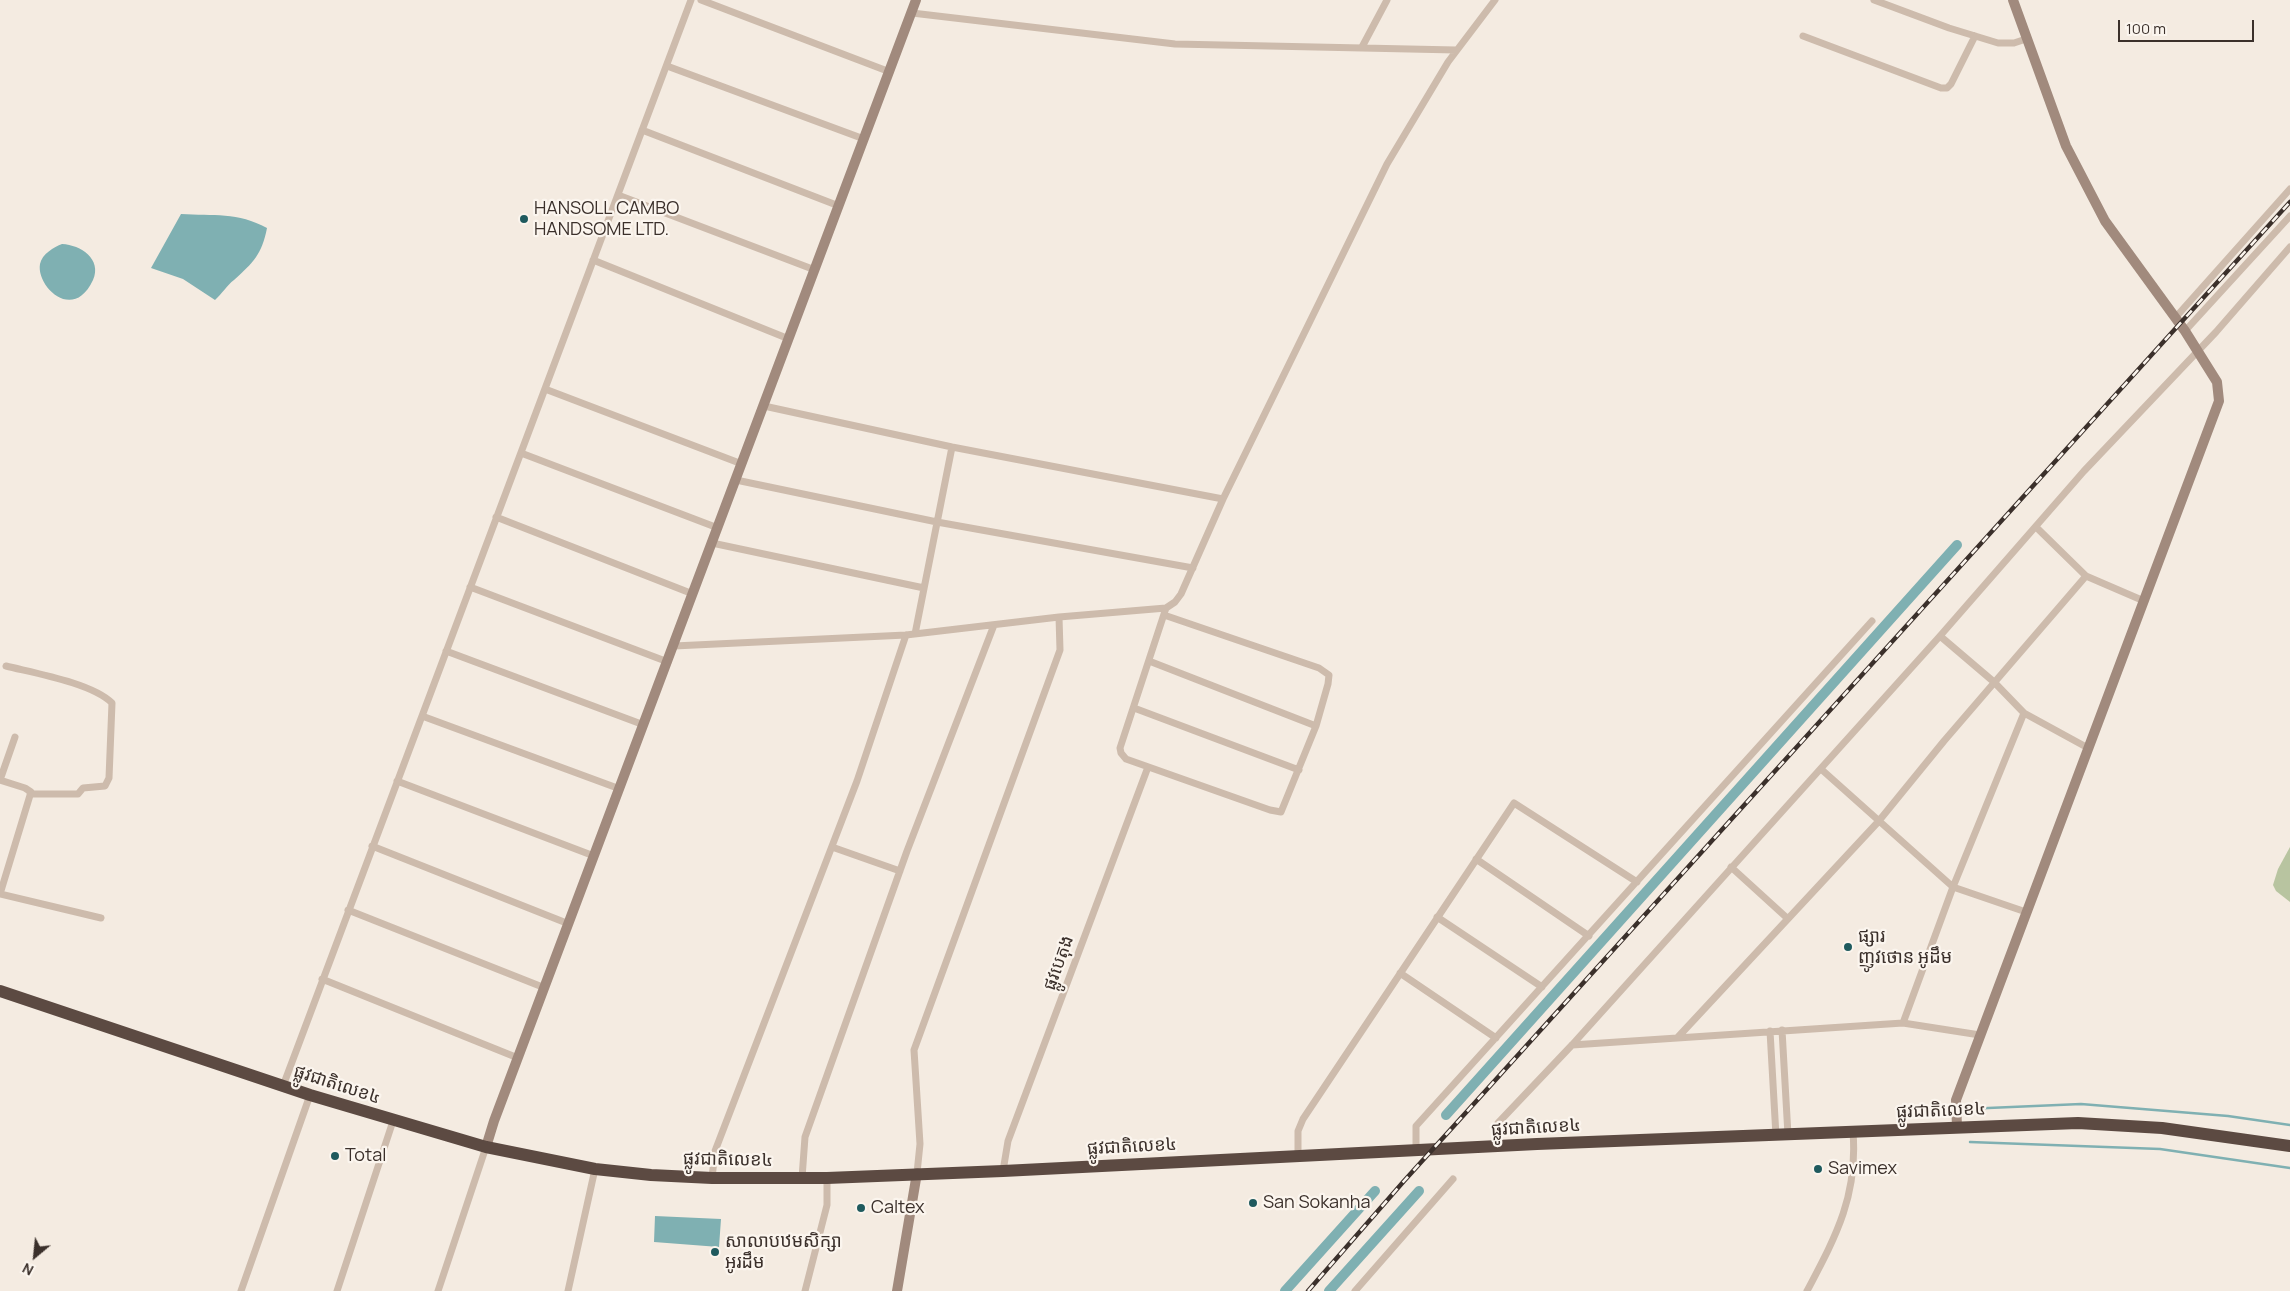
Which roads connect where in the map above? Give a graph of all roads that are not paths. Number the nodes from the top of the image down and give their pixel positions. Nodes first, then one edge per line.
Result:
1 (691, 0) edge
2 (701, 0) edge
3 (916, 0) edge
4 (1387, 0) edge
5 (1495, 0) edge
6 (1874, 0) edge
7 (2013, 0) edge
8 (912, 13) junction
9 (1803, 36) dead end
10 (1975, 36) junction
11 (2026, 39) junction
12 (1362, 47) junction
13 (1456, 50) junction
14 (666, 66) junction
15 (890, 72) junction
16 (642, 130) junction
17 (864, 139) junction
18 (2290, 189) edge
19 (618, 195) junction
20 (839, 206) junction
21 (2290, 216) edge
22 (2290, 247) edge
23 (593, 260) junction
24 (815, 270) junction
25 (2174, 318) junction
26 (2184, 331) junction
27 (789, 338) junction
28 (2196, 350) junction
29 (545, 389) junction
30 (764, 406) junction
31 (952, 447) junction
32 (520, 453) junction
33 (742, 464) junction
34 (736, 480) junction
35 (1223, 499) junction
36 (496, 517) junction
37 (937, 522) junction
38 (2036, 527) junction
39 (718, 528) junction
40 (712, 543) junction
41 (1192, 568) junction
42 (2086, 576) junction
43 (470, 587) junction
44 (924, 588) junction
45 (693, 594) junction
46 (2144, 601) junction
47 (1165, 612) junction
48 (1059, 617) junction
49 (1872, 621) dead end
50 (994, 625) junction
51 (916, 634) junction
52 (906, 635) junction
53 (1940, 636) junction
54 (674, 646) junction
55 (446, 652) junction
56 (1148, 661) junction
57 (668, 662) junction
58 (6, 666) dead end
59 (1994, 682) junction
60 (1134, 708) junction
61 (2024, 713) junction
62 (422, 716) junction
63 (644, 725) junction
64 (1316, 726) junction
65 (15, 737) dead end
66 (2088, 748) junction
67 (1148, 767) junction
68 (1821, 769) junction
69 (1299, 770) junction
70 (397, 781) junction
71 (620, 788) junction
72 (30, 794) junction
73 (1878, 822) junction
74 (372, 846) junction
75 (832, 847) junction
76 (594, 856) junction
77 (1476, 860) junction
78 (1731, 867) junction
79 (900, 871) junction
80 (1637, 882) junction
81 (1953, 887) junction
82 (0, 894) edge
83 (348, 910) junction
84 (2026, 912) junction
85 (1437, 917) junction
86 (101, 918) dead end
87 (1787, 918) junction
88 (569, 924) junction
89 (1589, 936) junction
90 (1400, 973) junction
91 (322, 979) junction
92 (1542, 987) junction
93 (545, 988) junction
94 (0, 991) edge
95 (1903, 1023) junction
96 (1782, 1030) junction
97 (1770, 1031) junction
98 (1980, 1035) junction
99 (1678, 1037) junction
100 (1496, 1038) junction
101 (1572, 1045) junction
102 (518, 1058) junction
103 (283, 1086) junction
104 (310, 1095) junction
105 (393, 1121) junction
106 (1957, 1127) junction
107 (1853, 1132) junction
108 (1782, 1135) junction
109 (2290, 1146) edge
110 (486, 1147) junction
111 (1498, 1148) junction
112 (1416, 1152) junction
113 (1298, 1157) junction
114 (595, 1169) junction
115 (1003, 1171) junction
116 (917, 1173) junction
117 (712, 1178) junction
118 (802, 1178) junction
119 (827, 1178) junction
120 (1453, 1179) dead end
121 (241, 1291) edge
122 (337, 1291) edge
123 (438, 1291) edge
124 (568, 1291) edge
125 (805, 1291) edge
126 (897, 1291) edge
127 (1355, 1291) edge
128 (1807, 1291) edge

1 - 14 street
2 - 15 street
3 - 8 street
4 - 12 street
5 - 13 street
6 - 10 street
7 - 11 street
8 - 12 street
8 - 15 street
9 - 10 street
10 - 11 street
11 - 25 street
12 - 13 street
13 - 35 street
14 - 16 street
14 - 17 street
15 - 17 street
16 - 19 street
16 - 20 street
17 - 20 street
18 - 25 street
19 - 23 street
19 - 24 street
20 - 24 street
21 - 26 street
22 - 28 street
23 - 27 street
23 - 29 street
24 - 27 street
25 - 26 street
26 - 28 street
27 - 30 street
28 - 38 street
28 - 46 street
29 - 32 street
29 - 33 street
30 - 31 street
30 - 33 street
31 - 35 street
31 - 37 street
32 - 36 street
32 - 39 street
33 - 34 street
34 - 37 street
34 - 39 street
35 - 41 street
36 - 43 street
36 - 45 street
37 - 41 street
37 - 44 street
38 - 42 street
38 - 53 street
39 - 40 street
40 - 44 street
40 - 45 street
41 - 47 street
42 - 46 street
42 - 59 street
43 - 55 street
43 - 57 street
44 - 51 street
45 - 54 street
46 - 66 street
47 - 48 street
47 - 56 street
47 - 64 street
48 - 50 street
48 - 116 street
49 - 80 street
50 - 51 street
50 - 79 street
51 - 52 street
52 - 54 street
52 - 75 street
53 - 59 street
53 - 68 street
54 - 57 street
55 - 62 street
55 - 63 street
56 - 60 street
56 - 64 street
57 - 63 street
58 - 72 street
59 - 61 street
59 - 73 street
60 - 67 street
60 - 69 street
61 - 66 street
61 - 81 street
62 - 70 street
62 - 71 street
63 - 71 street
64 - 69 street
65 - 72 street
66 - 84 street
67 - 69 street
67 - 115 street, ផ្លូវបេតុង
68 - 73 street
68 - 78 street
70 - 74 street
70 - 76 street
71 - 76 street
72 - 82 street
73 - 81 street
73 - 87 street
74 - 83 street
74 - 88 street
75 - 79 street
75 - 117 street
76 - 88 street
77 - 80 street
77 - 85 street
77 - 89 street
78 - 87 street
78 - 101 street
79 - 118 street
80 - 89 street
81 - 84 street
81 - 95 street
82 - 86 street
83 - 91 street
83 - 93 street
84 - 98 street
85 - 90 street
85 - 92 street
87 - 99 street
88 - 93 street
89 - 92 street
90 - 100 street
90 - 113 street
91 - 102 street
91 - 103 street
92 - 100 street
93 - 102 street
94 - 103 highway, ផ្លូវជាតិលេខ៤
95 - 96 street
95 - 98 street
96 - 97 street
96 - 108 street
97 - 99 street
97 - 108 street
98 - 106 street
99 - 101 street
100 - 112 street
101 - 111 street
102 - 110 street
103 - 104 highway, ផ្លូវជាតិលេខ៤
104 - 105 highway, ផ្លូវជាតិលេខ៤
104 - 121 street
105 - 110 highway, ផ្លូវជាតិលេខ៤
105 - 122 street
106 - 107 highway, ផ្លូវជាតិលេខ៤
106 - 109 highway, ផ្លូវជាតិលេខ៤
107 - 108 highway, ផ្លូវជាតិលេខ៤
107 - 128 street
108 - 111 highway, ផ្លូវជាតិលេខ៤
110 - 114 highway, ផ្លូវជាតិលេខ៤
110 - 123 street
111 - 112 highway, ផ្លូវជាតិលេខ៤
112 - 113 highway, ផ្លូវជាតិលេខ៤
113 - 115 highway, ផ្លូវជាតិលេខ៤
114 - 117 highway, ផ្លូវជាតិលេខ៤
114 - 124 street
115 - 116 highway, ផ្លូវជាតិលេខ៤
116 - 119 highway, ផ្លូវជាតិលេខ៤
116 - 126 street
117 - 118 highway, ផ្លូវជាតិលេខ៤
118 - 119 highway, ផ្លូវជាតិលេខ៤
119 - 125 street
120 - 127 street

